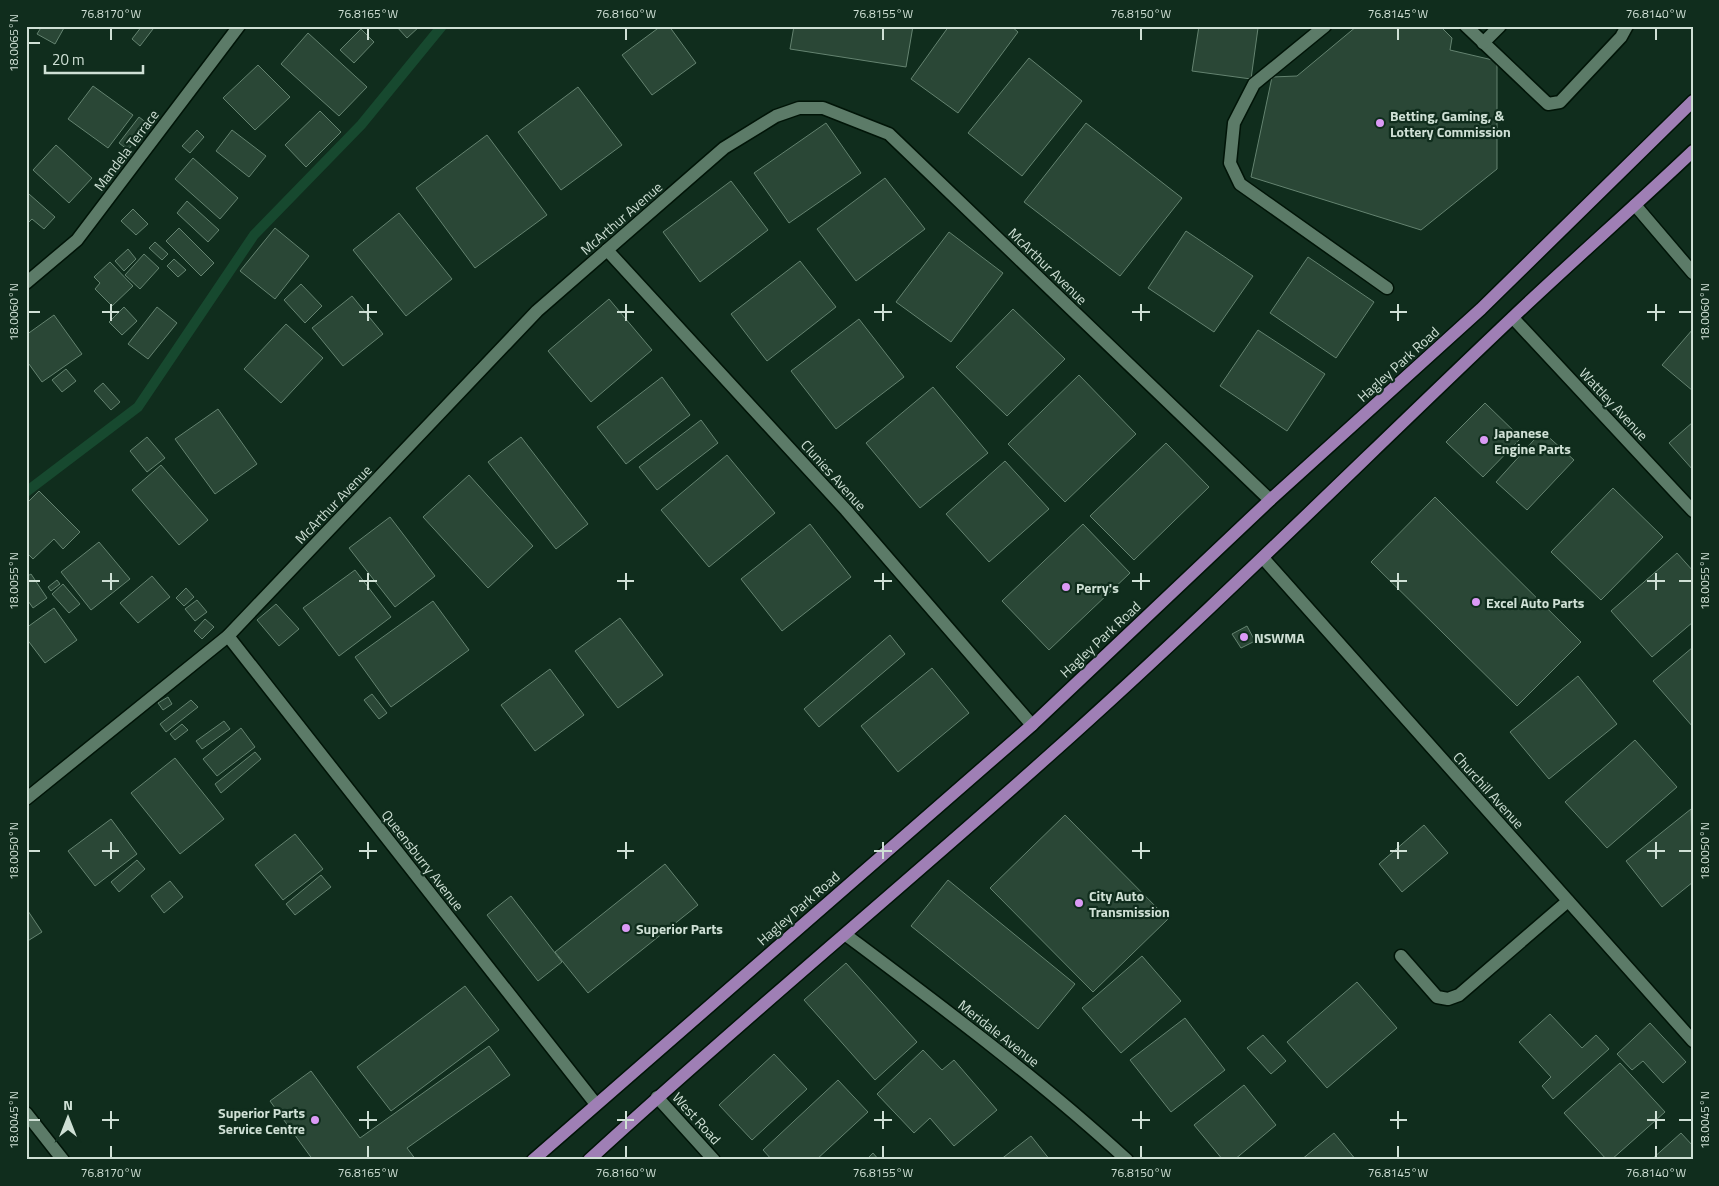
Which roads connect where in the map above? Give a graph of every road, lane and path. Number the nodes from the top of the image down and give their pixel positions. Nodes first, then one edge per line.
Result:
1 (239, 26) edge
2 (1325, 26) edge
3 (1466, 26) edge
4 (1500, 26) edge
5 (1627, 26) edge
6 (1483, 43) junction
7 (1693, 101) edge
8 (1693, 150) edge
9 (1635, 205) junction
10 (607, 250) junction
11 (1693, 273) edge
12 (26, 283) edge
13 (1387, 288) dead end
14 (1513, 318) junction
15 (1270, 500) junction
16 (1693, 512) edge
17 (1263, 558) junction
18 (228, 636) junction
19 (1032, 725) junction
20 (26, 799) edge
21 (1568, 901) junction
22 (846, 935) junction
23 (1401, 956) dead end
24 (1693, 1041) edge
25 (657, 1097) junction
26 (595, 1103) junction
27 (26, 1114) edge
28 (63, 1160) edge
29 (533, 1160) edge
30 (589, 1160) edge
31 (714, 1160) edge
32 (1127, 1160) edge

1 - 12 street, Mandela Terrace
2 - 13 street
3 - 6 street
4 - 6 street
5 - 6 street
7 - 15 main road, Hagley Park Road
8 - 9 main road
9 - 11 street
9 - 14 main road
10 - 15 street, McArthur Avenue
10 - 18 street, McArthur Avenue
10 - 19 street, Clunies Avenue
14 - 16 street, Wattley Avenue
14 - 17 main road
15 - 19 main road, Hagley Park Road
17 - 21 street, Churchill Avenue
17 - 22 main road
18 - 20 street, McArthur Avenue
18 - 26 street, Queensburry Avenue
19 - 26 main road, Hagley Park Road
21 - 23 street
21 - 24 street, Churchill Avenue
22 - 25 main road
22 - 32 street, Meridale Avenue
25 - 30 main road
25 - 31 street, West Road
26 - 29 main road, Hagley Park Road
27 - 28 street

